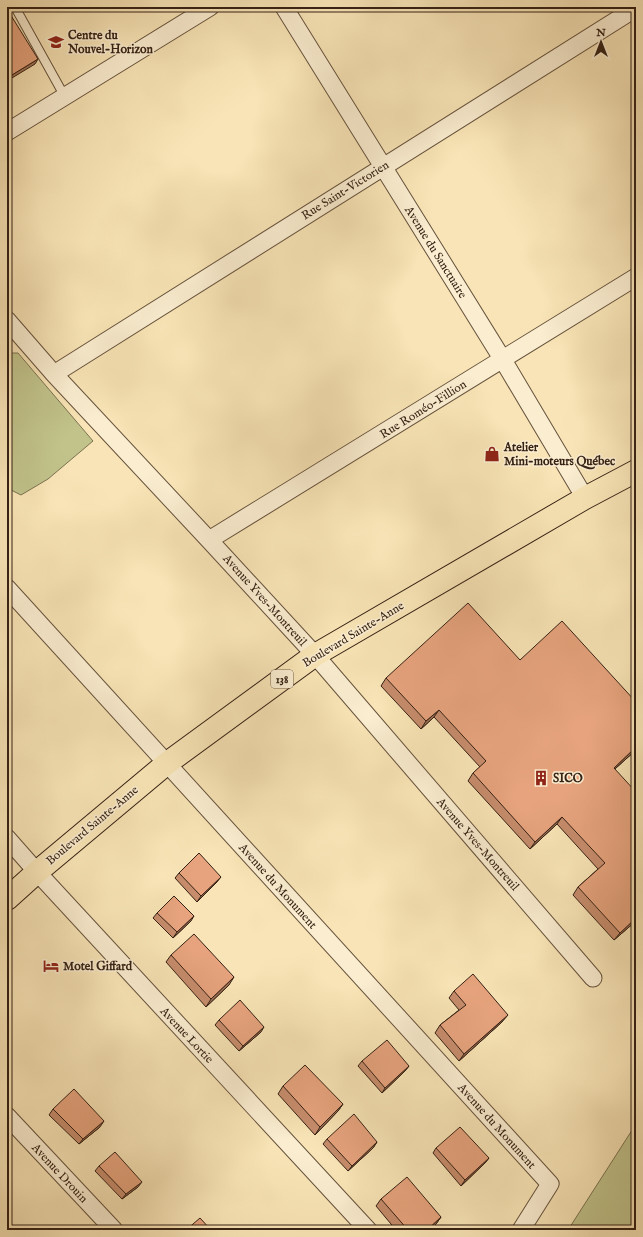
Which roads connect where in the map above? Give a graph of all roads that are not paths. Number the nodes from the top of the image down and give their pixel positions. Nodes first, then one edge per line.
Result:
1 (15, 7) edge
2 (210, 7) edge
3 (284, 7) edge
4 (636, 8) edge
5 (65, 97) junction
6 (7, 132) edge
7 (383, 166) junction
8 (636, 277) edge
9 (7, 320) edge
10 (503, 360) junction
11 (54, 374) junction
12 (636, 471) edge
13 (636, 477) edge
14 (585, 498) junction
15 (209, 540) junction
16 (7, 588) edge
17 (314, 654) junction
18 (166, 764) junction
19 (7, 838) edge
20 (37, 872) junction
21 (7, 899) edge
22 (593, 978) dead end
23 (7, 1116) edge
24 (114, 1230) edge
25 (368, 1230) edge
26 (521, 1230) edge

1 - 5 lane
2 - 5 street
3 - 7 street, Avenue du Sanctuaire
4 - 7 street, Rue Saint-Victorien
5 - 6 street
7 - 10 street, Avenue du Sanctuaire
7 - 11 street, Rue Saint-Victorien
8 - 10 street, Rue Roméo-Fillion
9 - 11 street, Avenue Yves-Montreuil
10 - 14 street, Avenue du Sanctuaire
10 - 15 street, Rue Roméo-Fillion
11 - 15 street, Avenue Yves-Montreuil
12 - 14 main road, Boulevard Sainte-Anne / 138
13 - 14 main road, Boulevard Sainte-Anne / 138
14 - 17 main road, Boulevard Sainte-Anne / 138
15 - 17 street, Avenue Yves-Montreuil
16 - 18 street, Avenue du Monument
17 - 18 main road, Boulevard Sainte-Anne / 138
17 - 22 street, Avenue Yves-Montreuil
18 - 20 main road, Boulevard Sainte-Anne / 138
18 - 26 street, Avenue du Monument
19 - 20 street, Avenue Lortie
20 - 21 main road, Boulevard Sainte-Anne / 138
20 - 25 street, Avenue Lortie
23 - 24 street, Avenue Drouin

